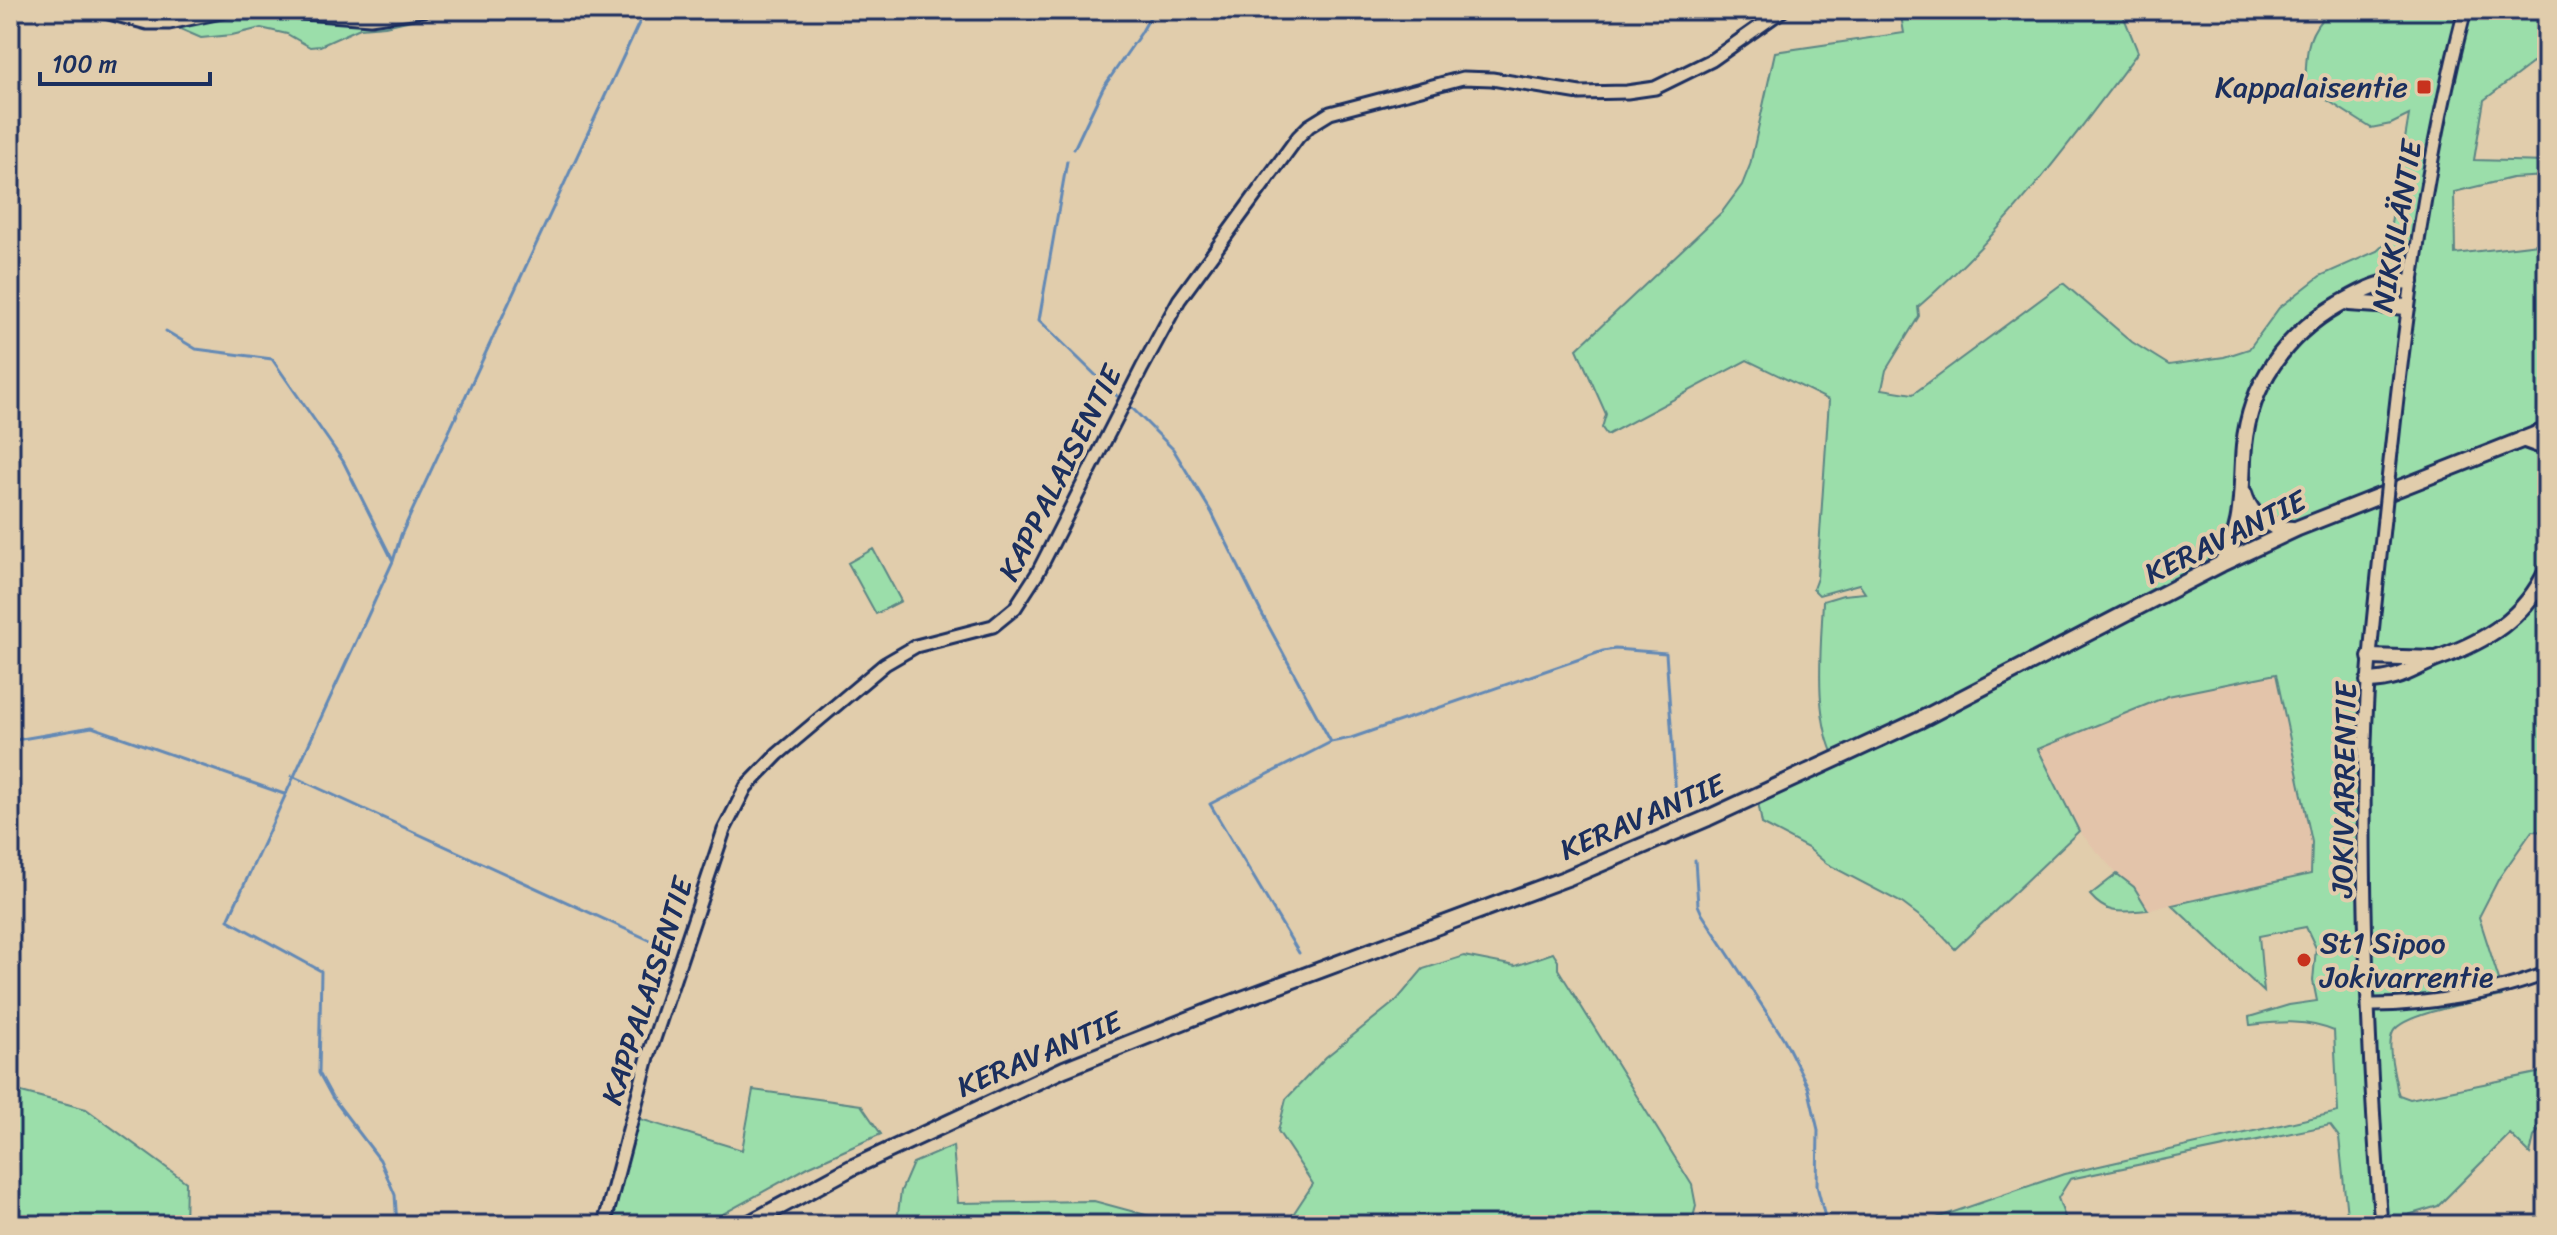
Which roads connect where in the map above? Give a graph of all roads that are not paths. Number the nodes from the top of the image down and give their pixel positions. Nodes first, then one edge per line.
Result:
1 (97, 10) edge
2 (231, 10) edge
3 (262, 10) edge
4 (425, 10) edge
5 (1783, 10) edge
6 (2465, 10) edge
7 (2411, 282) junction
8 (2340, 304) junction
9 (2407, 307) junction
10 (2547, 430) edge
11 (2522, 439) junction
12 (2547, 448) edge
13 (2391, 452) joint
14 (2242, 488) junction
15 (2298, 528) junction
16 (2221, 564) junction
17 (2547, 570) edge
18 (2370, 657) junction
19 (2439, 658) junction
20 (2368, 681) junction
21 (2547, 973) edge
22 (2368, 1005) junction
23 (604, 1225) edge
24 (746, 1225) edge
25 (2381, 1225) edge

1 - 2 street
3 - 4 street
5 - 23 street, KAPPALAISENTIE
6 - 7 street, NIKKILÄNTIE
7 - 8 main road
7 - 9 street, NIKKILÄNTIE
8 - 9 main road
8 - 14 main road
9 - 13 street, NIKKILÄNTIE
10 - 11 main road, KERAVANTIE
11 - 12 main road
11 - 15 main road, KERAVANTIE
13 - 18 street, JOKIVARRENTIE, bridge
14 - 15 main road
14 - 16 main road
15 - 16 main road, KERAVANTIE
16 - 24 main road, KERAVANTIE
17 - 19 main road
18 - 19 main road
18 - 20 street, JOKIVARRENTIE
19 - 20 main road
20 - 22 street, JOKIVARRENTIE
21 - 22 street
22 - 25 street, JOKIVARRENTIE

